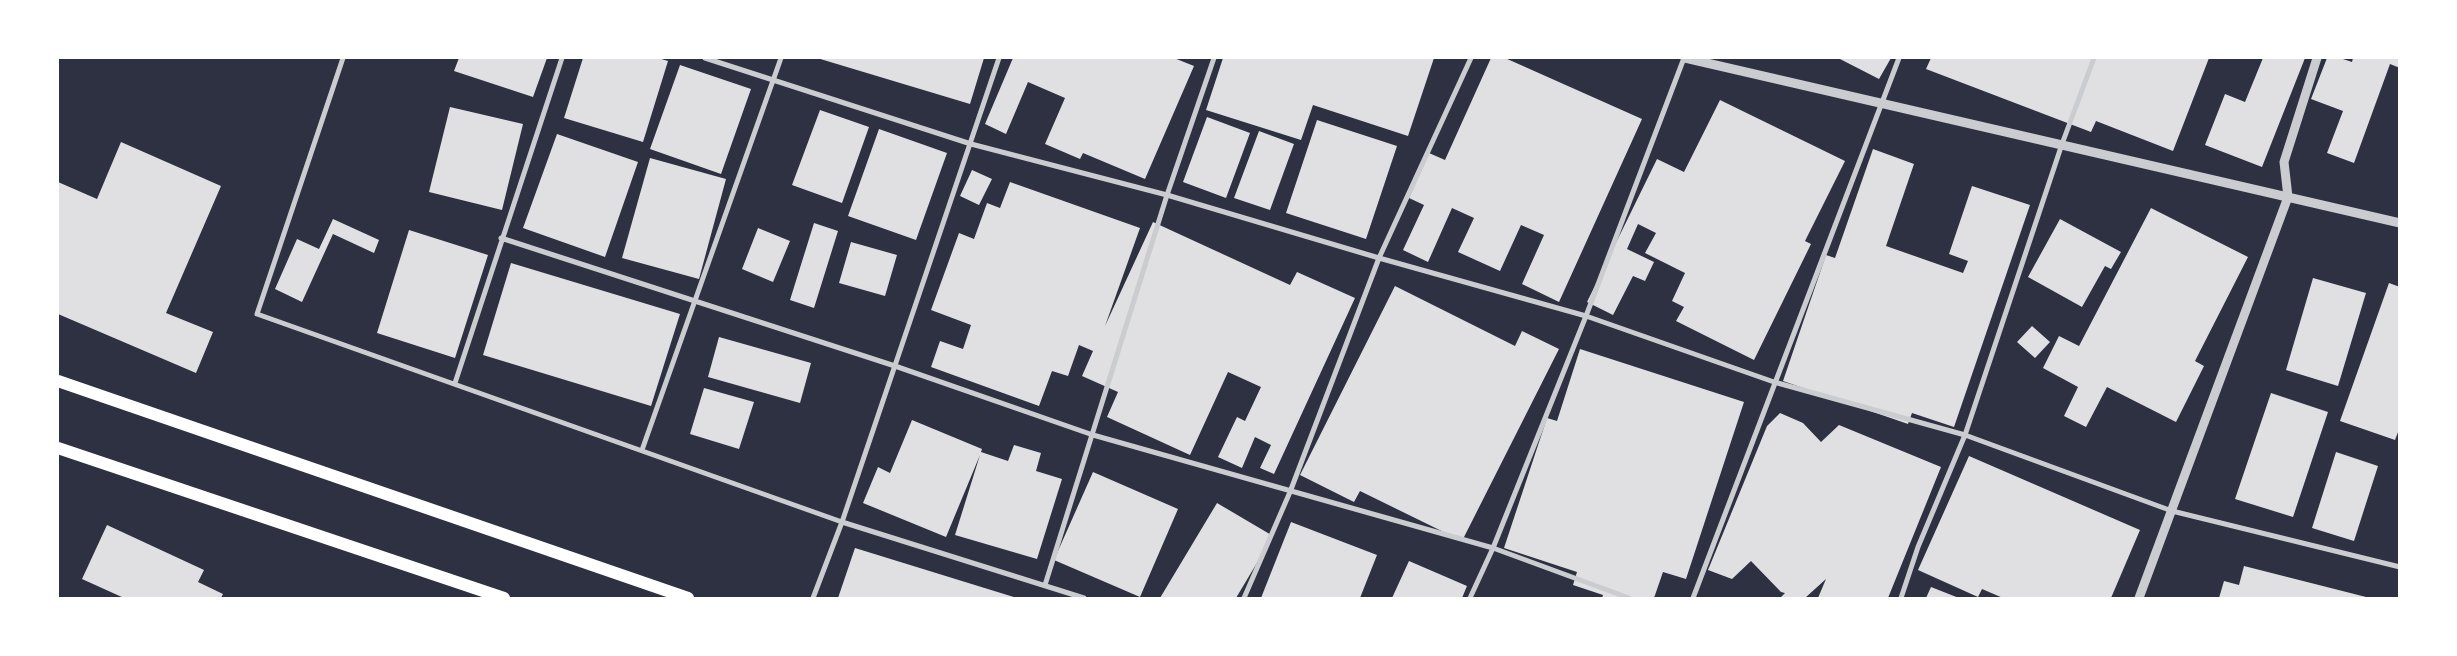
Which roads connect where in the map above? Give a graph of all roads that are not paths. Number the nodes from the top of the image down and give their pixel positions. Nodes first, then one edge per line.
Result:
1 (343, 58) edge
2 (562, 58) edge
3 (704, 58) edge
4 (781, 58) edge
5 (999, 58) edge
6 (1214, 58) edge
7 (1471, 58) edge
8 (1684, 58) edge
9 (1899, 58) edge
10 (2094, 58) edge
11 (2317, 58) edge
12 (774, 79) junction
13 (1881, 102) junction
14 (971, 144) junction
15 (2062, 144) junction
16 (1167, 195) junction
17 (2288, 196) junction
18 (2400, 223) edge
19 (501, 238) junction
20 (1379, 258) junction
21 (696, 302) junction
22 (1586, 316) junction
23 (894, 366) junction
24 (58, 381) edge
25 (1774, 382) junction
26 (455, 383) junction
27 (1093, 435) junction
28 (1965, 435) junction
29 (58, 448) edge
30 (642, 450) junction
31 (1290, 492) junction
32 (2172, 511) junction
33 (842, 522) junction
34 (1494, 548) junction
35 (2400, 567) edge
36 (1045, 586) junction
37 (504, 598) edge
38 (688, 598) edge
39 (813, 598) edge
40 (1084, 598) edge
41 (1244, 598) edge
42 (1470, 598) edge
43 (1629, 598) edge
44 (1693, 598) edge
45 (1901, 598) edge
46 (2138, 598) edge

1 - 26 street
2 - 19 street
3 - 12 street
4 - 12 street
5 - 14 street
6 - 16 street
7 - 20 street
8 - 13 street
8 - 22 street
9 - 13 street
10 - 15 street
11 - 17 street
12 - 14 street
12 - 21 street
13 - 15 street
13 - 25 street
14 - 16 street
14 - 23 street
15 - 17 street
15 - 28 street
16 - 20 street
16 - 27 street
17 - 18 street
17 - 32 street
19 - 21 street
19 - 26 street
20 - 22 street
20 - 31 street
21 - 23 street
21 - 30 street
22 - 25 street
22 - 34 street
23 - 27 street
23 - 33 street
24 - 38 main road
25 - 28 street
25 - 44 street
26 - 30 street
27 - 31 street
27 - 36 street
28 - 32 street
28 - 45 street
29 - 37 main road
30 - 33 street
31 - 34 street
31 - 41 street
32 - 35 street
32 - 46 street
33 - 36 street
33 - 39 street
34 - 42 street
34 - 43 street
36 - 40 street

